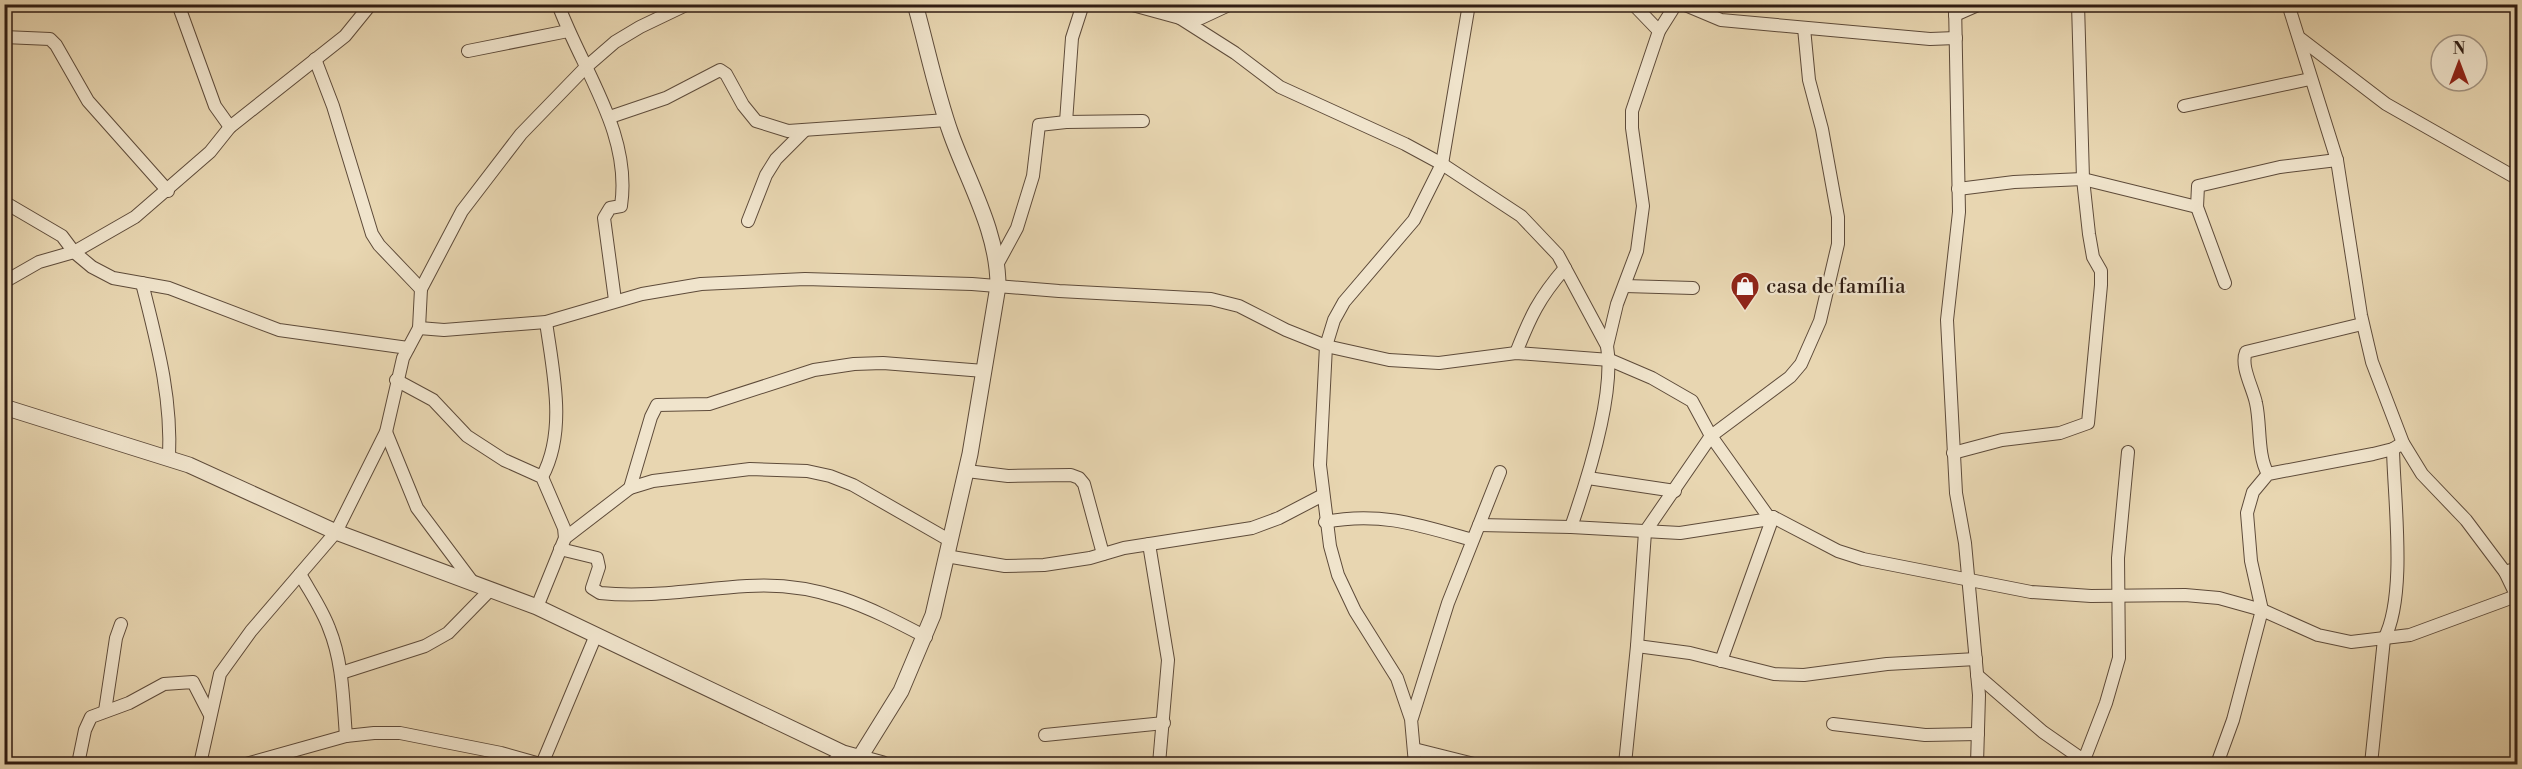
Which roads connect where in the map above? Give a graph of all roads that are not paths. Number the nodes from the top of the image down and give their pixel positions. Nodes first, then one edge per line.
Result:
1 (178, 4) edge
2 (371, 4) edge
3 (558, 4) edge
4 (688, 4) edge
5 (915, 4) edge
6 (1083, 4) edge
7 (1129, 4) edge
8 (1231, 4) edge
9 (1469, 4) edge
10 (1633, 4) edge
11 (1676, 4) edge
12 (1683, 4) edge
13 (1980, 4) edge
14 (2078, 4) edge
15 (2288, 4) edge
16 (1955, 10) edge
17 (1180, 18) junction
18 (1804, 28) junction
19 (568, 31) junction
20 (1659, 31) junction
21 (4, 37) edge
22 (1956, 38) junction
23 (2301, 39) junction
24 (468, 51) dead end
25 (315, 60) junction
26 (585, 68) junction
27 (2310, 79) junction
28 (2184, 106) dead end
29 (610, 117) junction
30 (947, 120) junction
31 (1143, 121) dead end
32 (1066, 122) junction
33 (230, 127) junction
34 (805, 130) junction
35 (2337, 160) junction
36 (1442, 164) junction
37 (2083, 179) junction
38 (2517, 179) edge
39 (1958, 189) junction
40 (168, 191) junction
41 (4, 202) edge
42 (2197, 207) junction
43 (748, 221) dead end
44 (74, 252) junction
45 (998, 263) junction
46 (1564, 268) junction
47 (4, 282) edge
48 (142, 283) junction
49 (2225, 283) dead end
50 (998, 286) junction
51 (1625, 286) junction
52 (1694, 288) dead end
53 (421, 289) junction
54 (615, 300) junction
55 (546, 322) junction
56 (2362, 324) junction
57 (419, 328) junction
58 (1326, 346) junction
59 (1607, 346) junction
60 (408, 348) junction
61 (1516, 353) junction
62 (1610, 360) junction
63 (984, 371) junction
64 (396, 380) junction
65 (4, 407) edge
66 (386, 432) junction
67 (1711, 436) junction
68 (2398, 446) junction
69 (2128, 452) dead end
70 (1953, 453) junction
71 (169, 459) junction
72 (967, 471) junction
73 (1500, 472) dead end
74 (2268, 474) junction
75 (542, 477) junction
76 (1588, 478) junction
77 (630, 488) junction
78 (1675, 491) junction
79 (1323, 495) junction
80 (1772, 518) junction
81 (1325, 522) junction
82 (1479, 525) junction
83 (1570, 526) junction
84 (336, 532) junction
85 (1645, 532) junction
86 (949, 540) junction
87 (1472, 540) junction
88 (562, 544) junction
89 (1149, 544) junction
90 (1103, 554) junction
91 (946, 556) junction
92 (2517, 568) edge
93 (2505, 572) junction
94 (300, 574) junction
95 (1966, 578) junction
96 (471, 580) junction
97 (491, 589) junction
98 (2117, 597) junction
99 (2517, 597) edge
100 (537, 607) junction
101 (2262, 610) junction
102 (122, 624) dead end
103 (596, 635) junction
104 (926, 637) junction
105 (2384, 639) junction
106 (1637, 646) junction
107 (1976, 659) junction
108 (1721, 661) junction
109 (341, 673) junction
110 (1977, 675) junction
111 (105, 711) junction
112 (210, 715) junction
113 (1412, 719) junction
114 (1164, 723) junction
115 (1833, 724) dead end
116 (1978, 734) junction
117 (1045, 735) dead end
118 (346, 736) junction
119 (1414, 749) junction
120 (843, 753) junction
121 (860, 758) junction
122 (275, 760) edge
123 (2087, 762) edge
124 (1414, 764) edge
125 (78, 765) edge
126 (200, 765) edge
127 (246, 765) edge
128 (541, 765) edge
129 (831, 765) edge
130 (883, 765) edge
131 (1159, 765) edge
132 (1474, 765) edge
133 (1625, 765) edge
134 (1977, 765) edge
135 (2217, 765) edge
136 (2372, 765) edge

1 - 33 street
2 - 25 street
3 - 19 street
4 - 26 street
5 - 30 street
6 - 32 street
7 - 17 street
8 - 17 street
9 - 36 street
10 - 20 street
11 - 20 street
12 - 18 street
13 - 16 street
14 - 37 street
15 - 23 street
16 - 22 street
17 - 36 street
18 - 22 street
18 - 67 street
19 - 24 street
19 - 26 street
20 - 51 street
21 - 40 street
22 - 39 street
23 - 27 street
23 - 38 street
25 - 33 street
25 - 53 street
26 - 29 street
26 - 53 street
27 - 28 street
27 - 35 street
29 - 34 street
29 - 54 street
30 - 34 street
30 - 45 street
31 - 32 street
32 - 45 street
33 - 40 street
34 - 43 street
35 - 42 street
35 - 56 street
36 - 46 street
36 - 58 street
37 - 39 street
37 - 42 street
37 - 70 street
39 - 70 street
40 - 44 street
41 - 44 street
42 - 49 street
44 - 47 street
44 - 48 street
45 - 50 street
46 - 59 street
46 - 61 street
48 - 60 street
48 - 71 street
50 - 54 street
50 - 58 street
50 - 63 street
51 - 52 street
51 - 59 street
53 - 57 street
54 - 55 street
55 - 57 street
55 - 75 street
56 - 68 street
56 - 74 street
57 - 60 street
58 - 61 street
58 - 79 street
59 - 62 street
60 - 64 street
61 - 62 street
62 - 67 street
62 - 76 street
63 - 72 street
63 - 77 street
64 - 66 street
64 - 75 street
65 - 71 street
66 - 84 street
66 - 96 street
67 - 78 street
67 - 80 street
68 - 74 street
68 - 93 street
68 - 105 street
69 - 98 street
70 - 95 street
71 - 84 street
72 - 86 street
72 - 90 street
73 - 82 street
74 - 101 street
75 - 88 street
76 - 78 street
76 - 83 street
77 - 86 street
77 - 88 street
78 - 85 street
79 - 81 street
79 - 89 street
80 - 85 street
80 - 95 street
80 - 108 street
81 - 87 street
81 - 113 street
82 - 83 street
82 - 87 street
83 - 85 street
84 - 94 street
84 - 96 street
85 - 106 street
86 - 91 street
87 - 113 street
88 - 100 street
88 - 104 street
89 - 90 street
89 - 114 street
90 - 91 street
91 - 104 street
92 - 93 street
93 - 99 street
94 - 109 street
94 - 112 street
95 - 98 street
95 - 107 street
96 - 97 street
97 - 100 street
97 - 109 street
98 - 101 street
98 - 123 street
99 - 105 street
100 - 103 street
101 - 105 street
101 - 135 street
102 - 111 street
103 - 120 street
103 - 128 street
104 - 121 street
105 - 136 street
106 - 108 street
106 - 133 street
107 - 108 street
107 - 110 street
109 - 118 street
110 - 116 street
110 - 123 street
111 - 112 street
111 - 125 street
112 - 126 street
113 - 119 street
114 - 117 street
114 - 131 street
115 - 116 street
116 - 134 street
118 - 122 street
118 - 128 street
119 - 124 street
119 - 132 street
120 - 121 street
120 - 129 street
121 - 130 street
122 - 127 street

